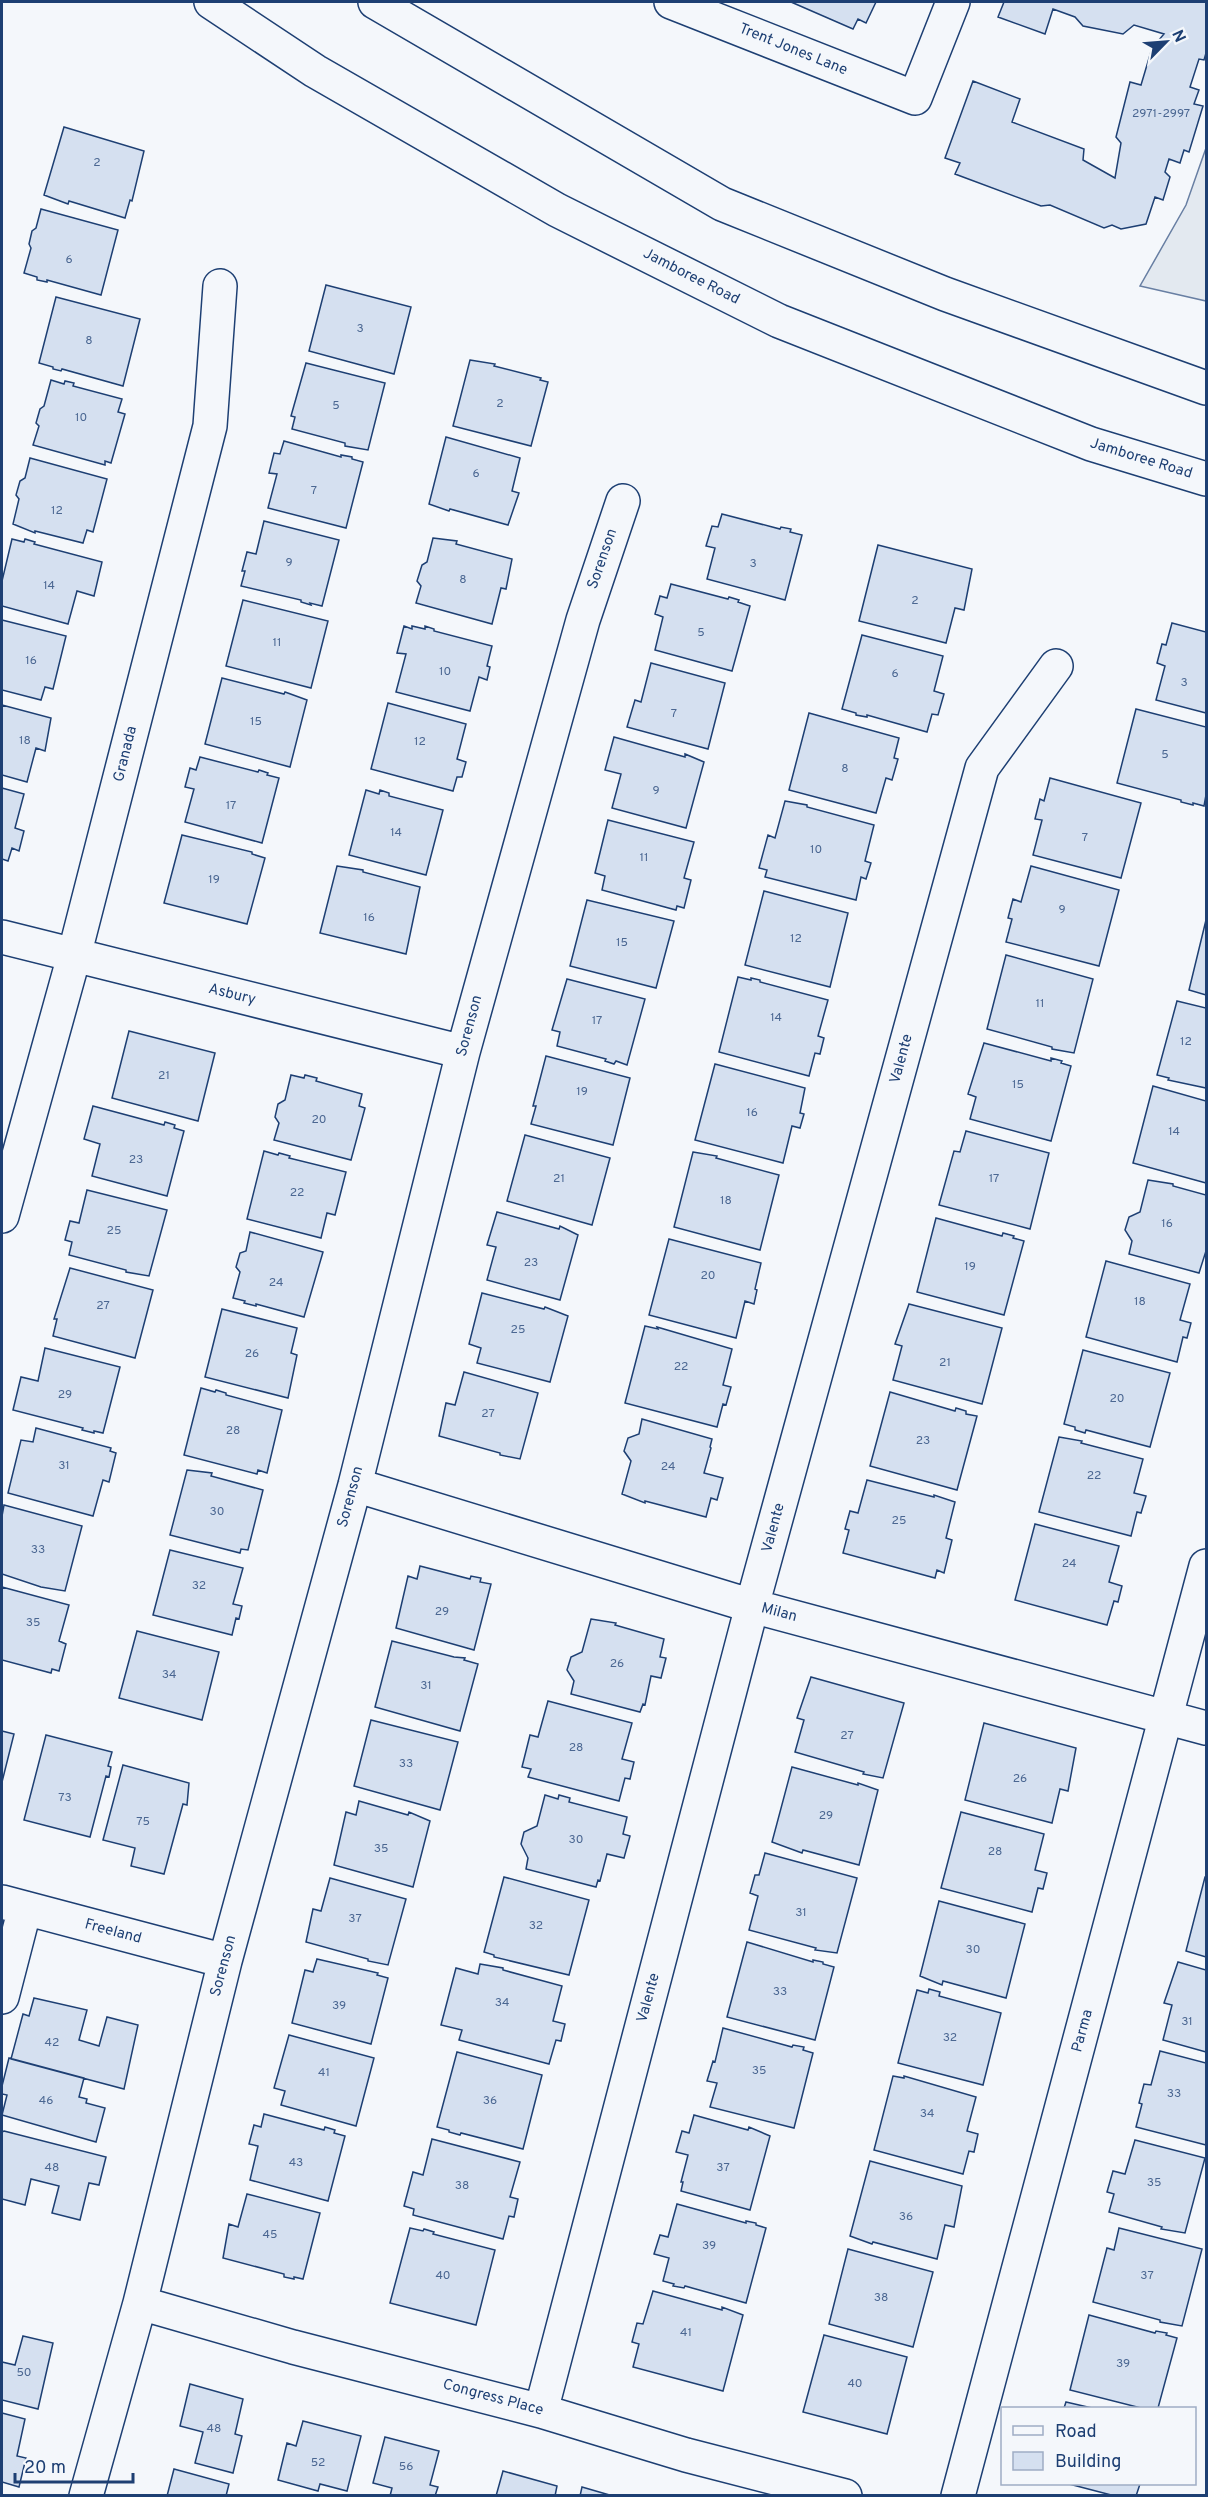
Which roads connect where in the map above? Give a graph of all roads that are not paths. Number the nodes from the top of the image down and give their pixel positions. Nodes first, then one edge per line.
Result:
1 (211, 2) edge
2 (375, 2) edge
3 (671, 2) edge
4 (953, 2) edge
5 (220, 286) dead end
6 (1206, 388) edge
7 (1206, 479) edge
8 (622, 501) dead end
9 (1056, 666) dead end
10 (2, 937) edge
11 (75, 956) junction
12 (463, 1052) junction
13 (2, 1216) edge
14 (355, 1485) junction
15 (1206, 1566) edge
16 (752, 1606) junction
17 (1167, 1718) junction
18 (1206, 1728) edge
19 (13, 1905) edge
20 (225, 1961) junction
21 (2, 1997) edge
22 (140, 2303) junction
23 (541, 2411) junction
24 (86, 2496) edge
25 (845, 2496) edge
26 (958, 2496) edge

1 - 7 street, Jamboree Road
2 - 6 street
3 - 4 street, Trent Jones Lane
5 - 11 street, Granada
8 - 12 street, Sorenson
9 - 16 street, Valente
10 - 11 street, Asbury
11 - 12 street, Asbury
11 - 13 street, Granada
12 - 14 street, Sorenson
14 - 16 street, Milan
14 - 20 street, Sorenson
15 - 17 street, Parma
16 - 17 street, Milan
16 - 23 street, Valente
17 - 18 street, Milan
17 - 26 street, Parma
19 - 20 street, Freeland
19 - 21 street
20 - 22 street, Sorenson
22 - 23 street, Congress Place
22 - 24 street, Sorenson
23 - 25 street, Congress Place

